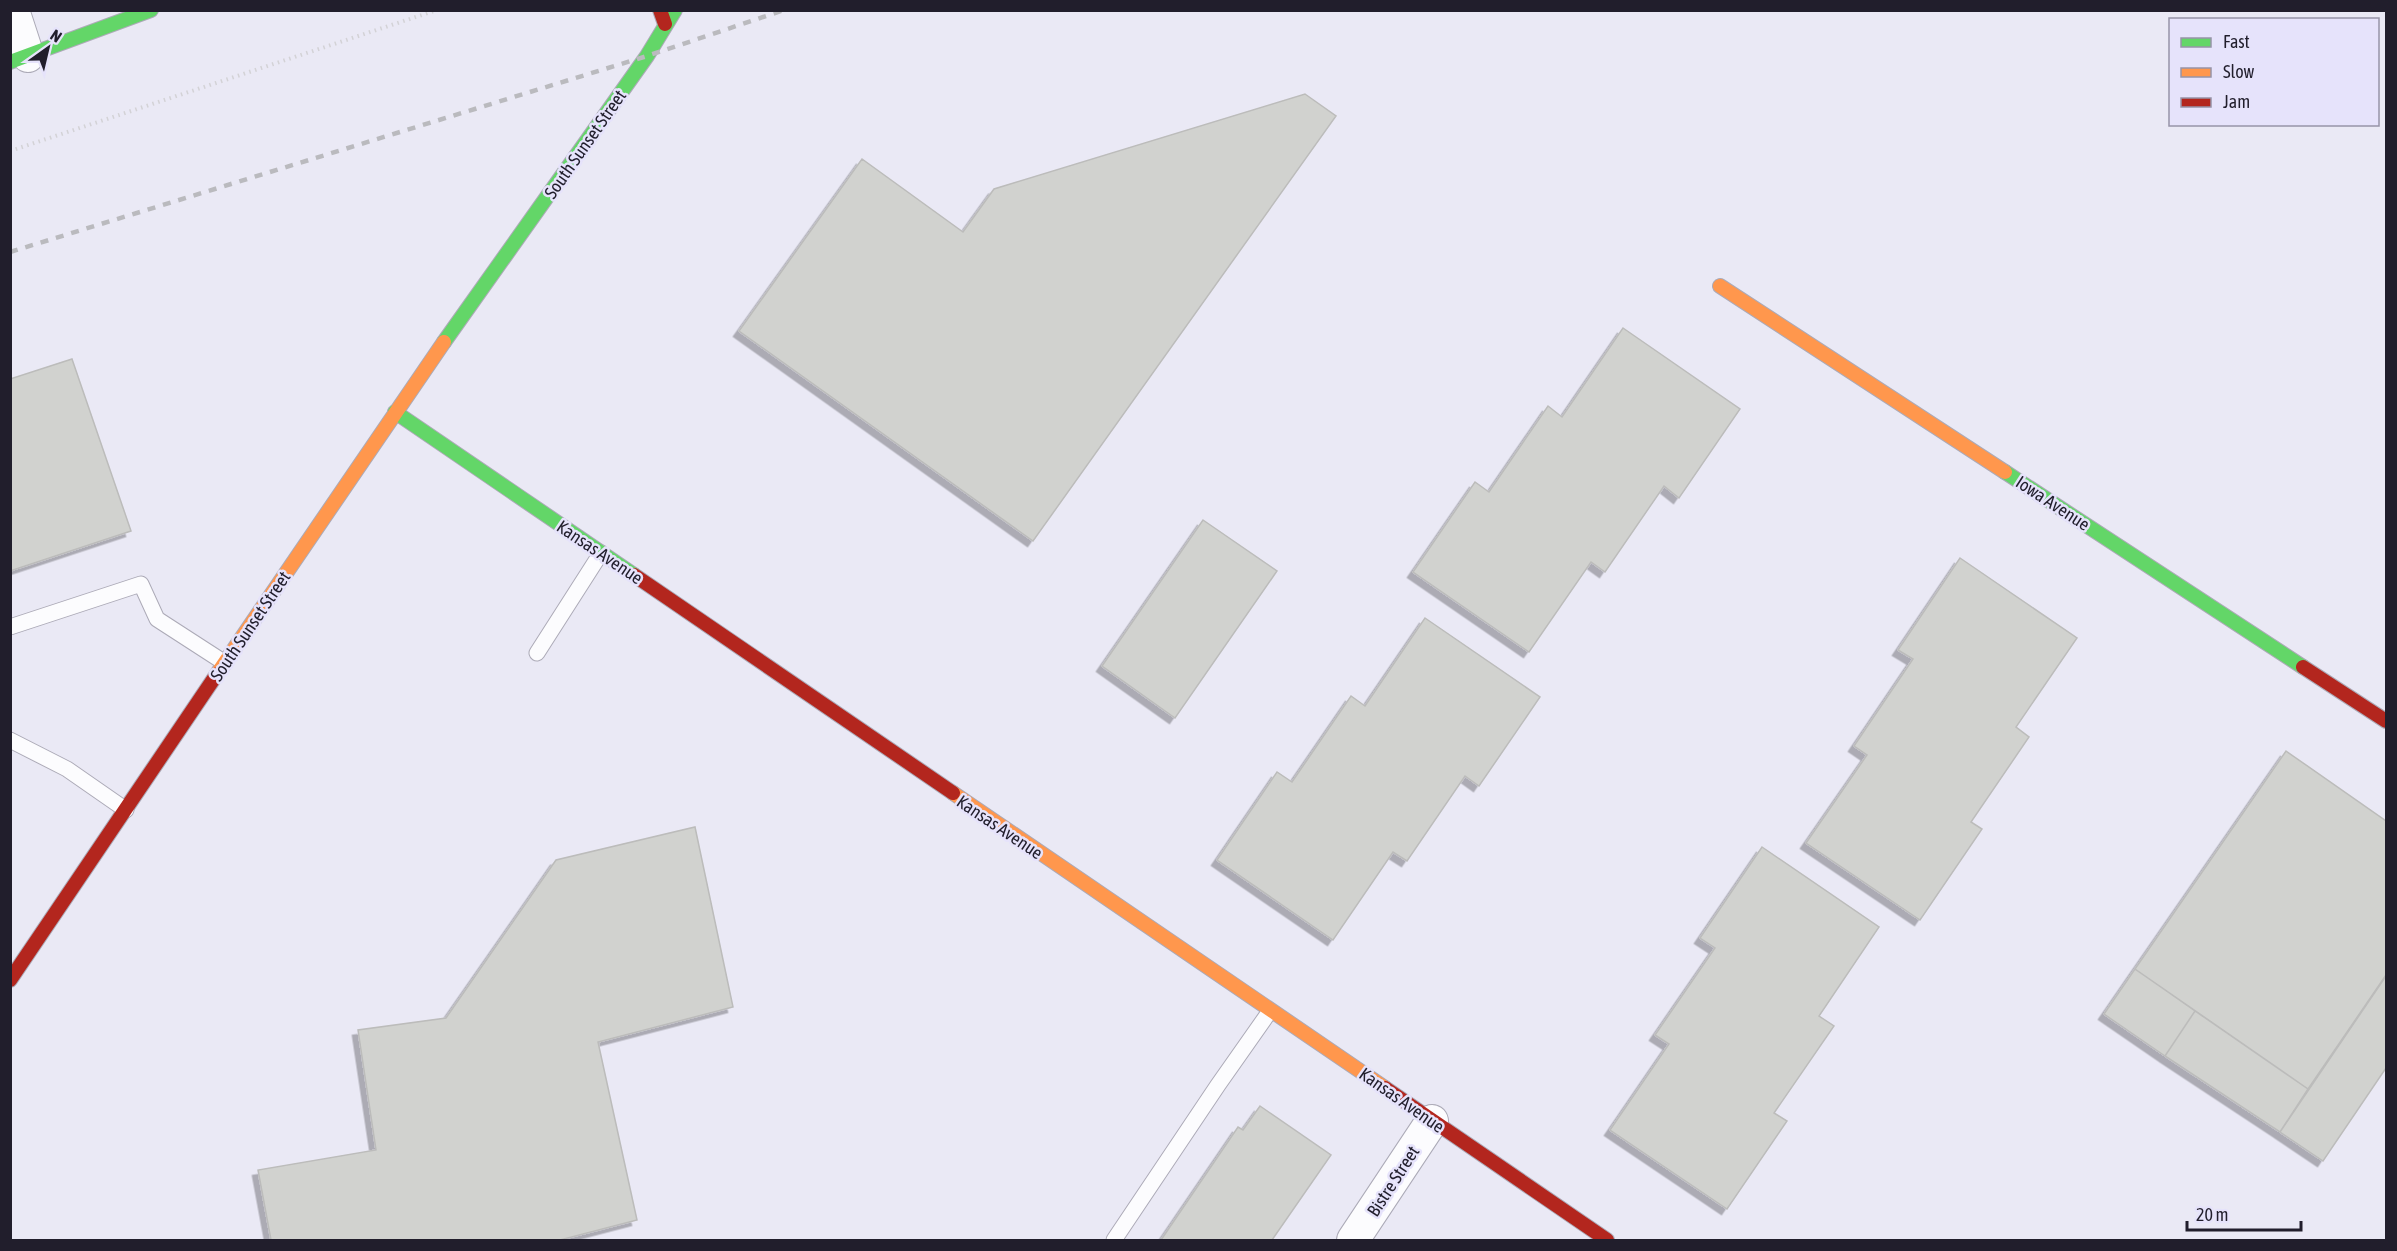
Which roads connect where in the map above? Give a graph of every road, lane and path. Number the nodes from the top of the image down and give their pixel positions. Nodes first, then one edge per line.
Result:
1 (12, 10) edge
2 (151, 10) edge
3 (437, 10) edge
4 (675, 10) edge
5 (663, 17) edge
6 (19, 59) edge
7 (614, 102) dead end
8 (10, 151) edge
9 (492, 275) junction
10 (1720, 285) dead end
11 (395, 412) junction
12 (601, 553) junction
13 (10, 627) edge
14 (537, 653) dead end
15 (225, 663) junction
16 (2386, 721) edge
17 (10, 740) edge
18 (126, 810) junction
19 (10, 980) edge
20 (1270, 1011) junction
21 (1432, 1121) junction
22 (1114, 1240) edge
23 (1353, 1240) edge
24 (1607, 1240) edge

1 - 6 street
2 - 6 main road
3 - 8 path
4 - 5 main road, South Sunset Street
5 - 9 main road, South Sunset Street
7 - 9 main road, South Sunset Street
9 - 11 main road, South Sunset Street
10 - 16 main road, Iowa Avenue
11 - 12 main road, Kansas Avenue
11 - 15 main road, South Sunset Street
12 - 14 lane
12 - 20 main road, Kansas Avenue
13 - 15 lane
15 - 18 main road, South Sunset Street
17 - 18 lane
18 - 19 main road, South Sunset Street
20 - 21 main road, Kansas Avenue
20 - 22 lane
21 - 23 street, Bistre Street
21 - 24 main road, Kansas Avenue

